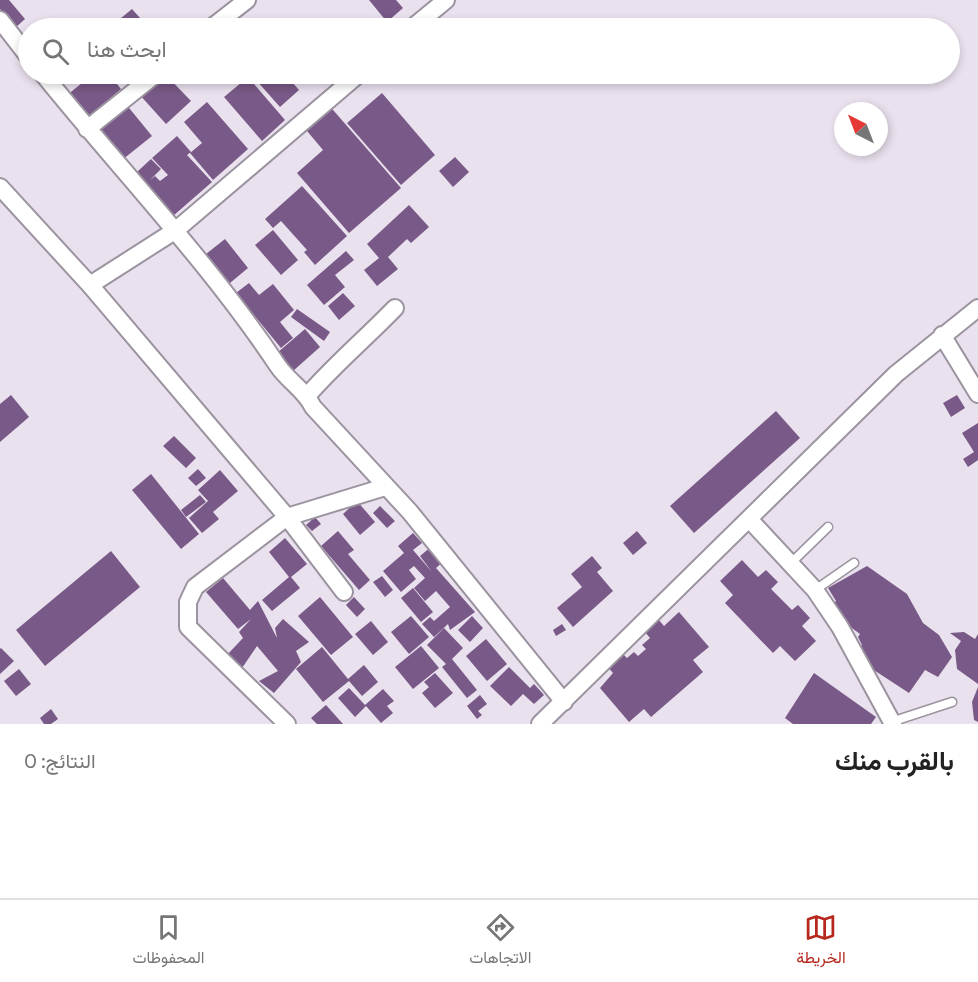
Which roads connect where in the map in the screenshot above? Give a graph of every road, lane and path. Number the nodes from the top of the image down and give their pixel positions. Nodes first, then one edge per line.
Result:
1 (247, 0) edge
2 (446, 0) edge
3 (224, 18) edge
4 (424, 18) edge
5 (0, 20) edge
6 (18, 43) edge
7 (51, 84) edge
8 (143, 84) edge
9 (347, 84) edge
10 (87, 129) junction
11 (2, 194) edge
12 (176, 230) junction
13 (90, 285) junction
14 (395, 308) dead end
15 (978, 308) edge
16 (942, 335) junction
17 (978, 394) edge
18 (308, 395) junction
19 (385, 487) junction
20 (287, 517) junction
21 (749, 519) junction
22 (828, 527) dead end
23 (792, 562) junction
24 (854, 562) dead end
25 (816, 590) junction
26 (344, 592) dead end
27 (564, 702) junction
28 (952, 702) dead end
29 (892, 723) edge
30 (287, 724) edge
31 (540, 724) edge

1 - 3 street
2 - 4 street
5 - 6 street
7 - 10 street
8 - 10 street
9 - 12 street
10 - 12 street
11 - 13 street
12 - 13 street
12 - 18 street
13 - 20 street
14 - 18 street
15 - 16 street
16 - 17 street
16 - 21 street
18 - 19 street
19 - 20 street
19 - 27 street
20 - 26 street
20 - 30 street
21 - 23 street
21 - 27 street
22 - 23 lane
23 - 25 street
24 - 25 lane
25 - 29 street
27 - 31 street
28 - 29 lane

